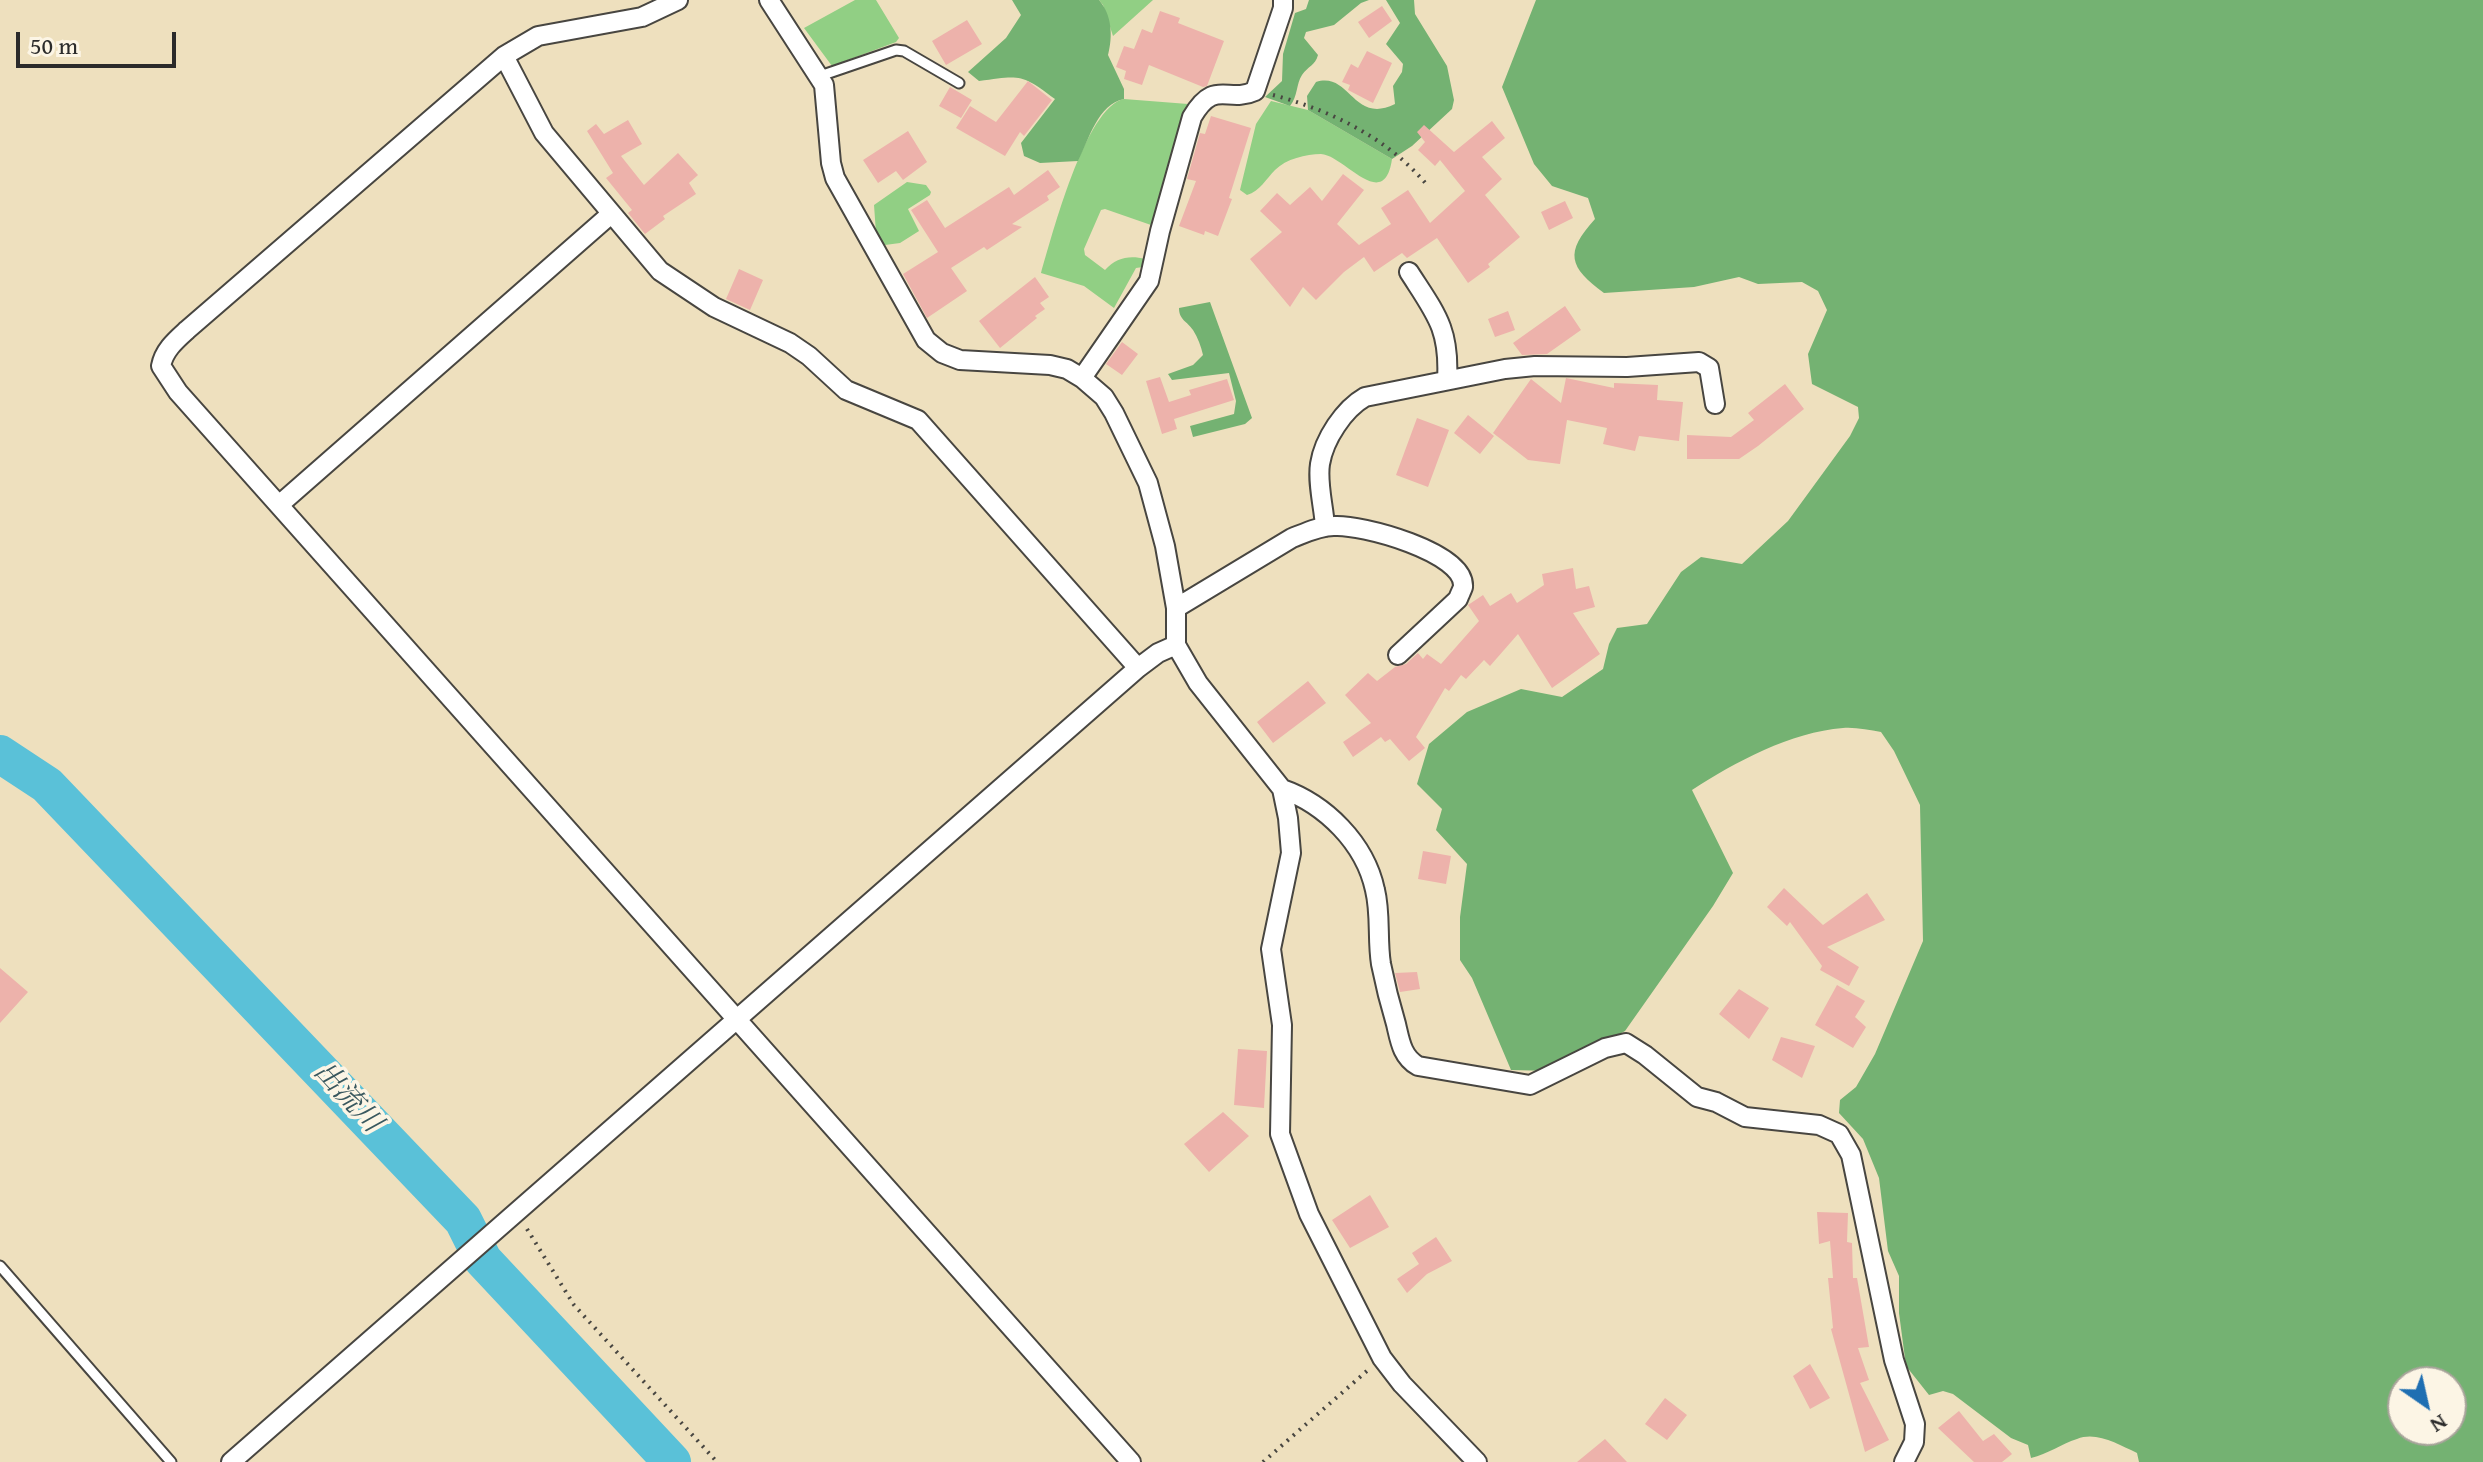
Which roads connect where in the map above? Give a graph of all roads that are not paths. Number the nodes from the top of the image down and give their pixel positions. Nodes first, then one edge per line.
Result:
1 (678, 0) edge
2 (769, 0) edge
3 (1283, 0) edge
4 (504, 56) junction
5 (820, 76) junction
6 (959, 83) dead end
7 (611, 214) junction
8 (1409, 272) dead end
9 (1082, 378) junction
10 (1447, 380) junction
11 (1715, 404) dead end
12 (279, 505) junction
13 (1325, 527) junction
14 (1176, 608) junction
15 (1176, 645) junction
16 (1398, 655) dead end
17 (1138, 668) junction
18 (1282, 789) junction
19 (736, 1018) junction
20 (0, 1266) edge
21 (171, 1462) edge
22 (231, 1462) edge
23 (1131, 1462) edge
24 (1477, 1462) edge
25 (1904, 1462) edge

1 - 4 street
2 - 5 street
3 - 9 street
4 - 7 street
4 - 12 street
5 - 6 lane
5 - 9 street
7 - 12 street
7 - 17 street
8 - 10 street
9 - 14 street
10 - 11 street
10 - 13 street
12 - 19 street
13 - 14 street
13 - 16 street
14 - 15 street
15 - 17 street
15 - 18 street
17 - 19 street
18 - 24 street
18 - 25 street
19 - 22 street
19 - 23 street
20 - 21 lane

